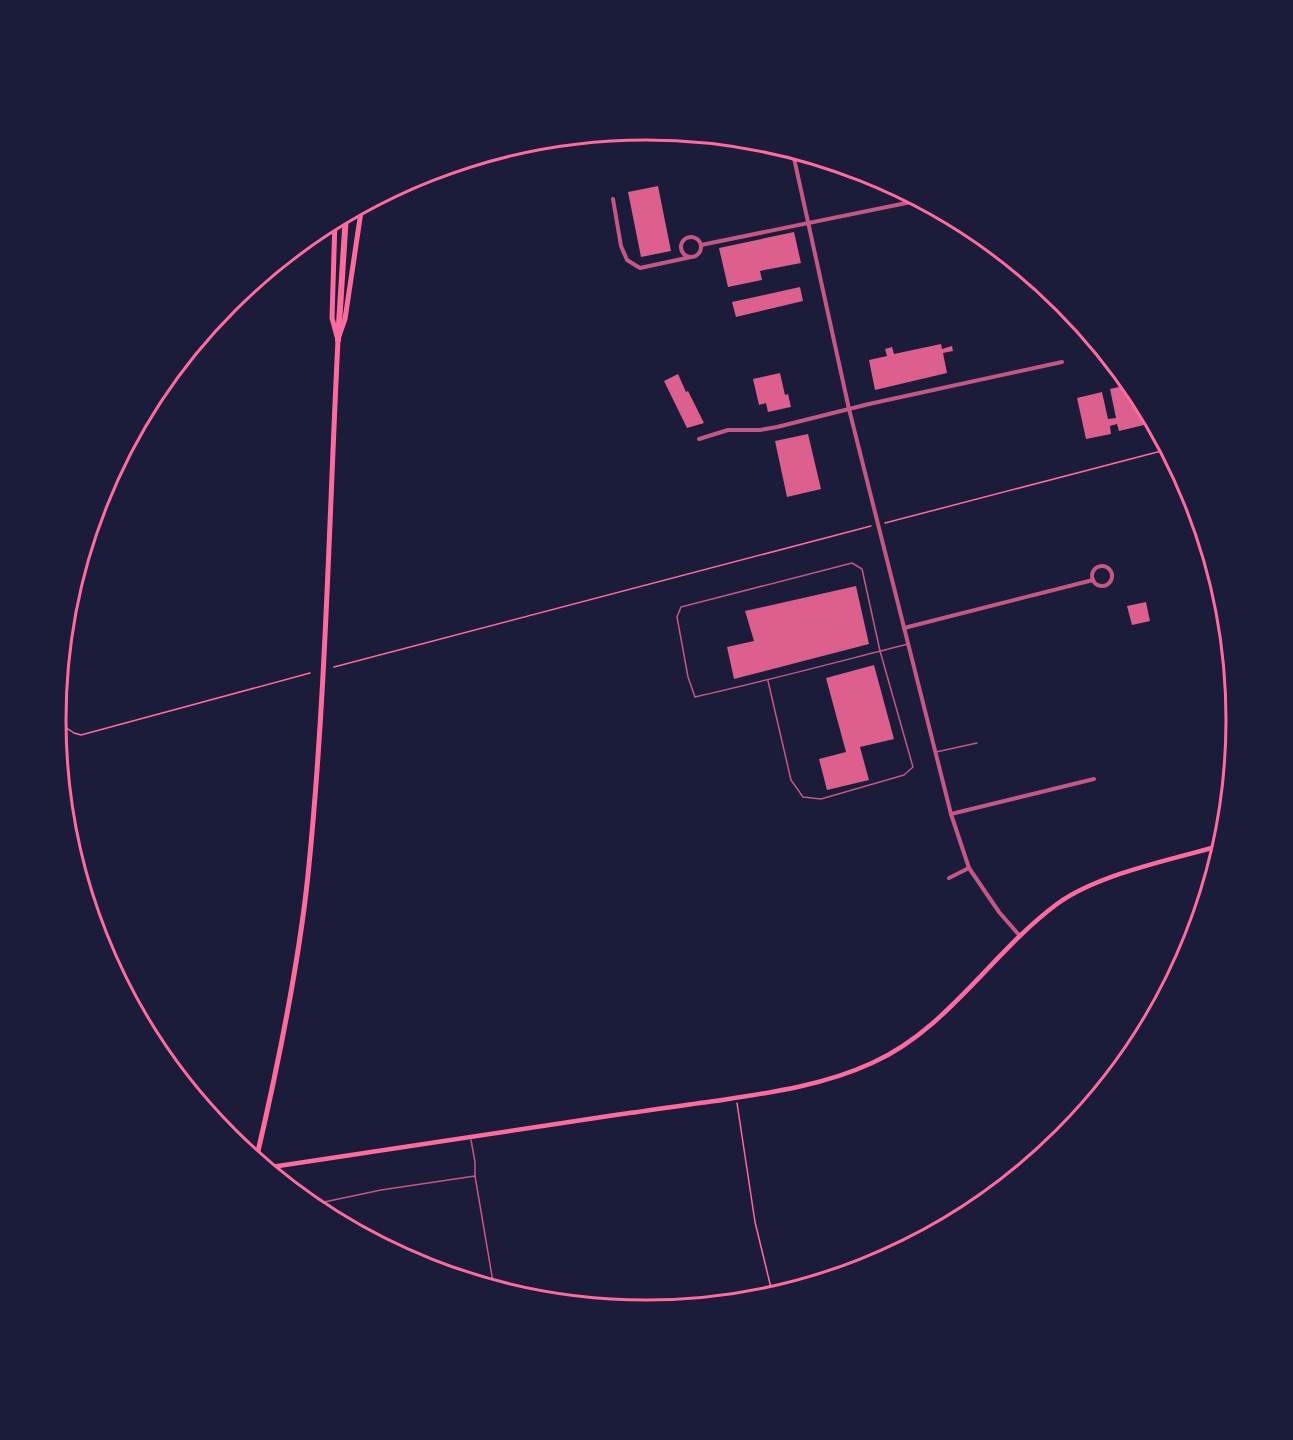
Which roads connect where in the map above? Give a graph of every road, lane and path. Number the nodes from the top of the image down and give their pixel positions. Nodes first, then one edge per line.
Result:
1 (794, 158) edge
2 (613, 199) dead end
3 (909, 202) edge
4 (361, 215) edge
5 (345, 224) edge
6 (807, 224) junction
7 (334, 231) edge
8 (701, 245) junction
9 (691, 257) junction
10 (338, 340) junction
11 (1062, 362) dead end
12 (849, 409) junction
13 (699, 439) dead end
14 (1160, 451) edge
15 (878, 524) junction
16 (1093, 580) junction
17 (904, 628) junction
18 (908, 644) junction
19 (880, 651) junction
20 (334, 667) dead end
21 (310, 673) dead end
22 (768, 681) junction
23 (66, 728) edge
24 (977, 743) dead end
25 (936, 752) junction
26 (1094, 779) dead end
27 (951, 814) junction
28 (1212, 848) edge
29 (969, 868) junction
30 (949, 878) dead end
31 (1021, 936) junction
32 (736, 1098) junction
33 (470, 1136) junction
34 (258, 1150) edge
35 (276, 1166) edge
36 (475, 1176) junction
37 (323, 1202) edge
38 (493, 1280) edge
39 (771, 1287) edge

1 - 6 street
2 - 9 street
3 - 6 street
4 - 10 main road
5 - 10 highway
6 - 8 street
6 - 12 street
7 - 10 main road
8 - 9 street
8 - 9 street
10 - 34 main road
11 - 12 street
12 - 13 street
12 - 15 street
14 - 15 path
15 - 17 street
15 - 20 path
16 - 16 street
16 - 17 street
17 - 18 street
18 - 19 lane
18 - 25 street
19 - 22 lane
19 - 22 lane
19 - 22 lane
21 - 23 path
24 - 25 lane
25 - 27 street
26 - 27 street
27 - 29 street
28 - 31 main road
29 - 30 street
29 - 31 street
31 - 32 main road
32 - 33 main road
32 - 39 path
33 - 35 main road
33 - 36 lane
36 - 37 lane
36 - 38 lane

